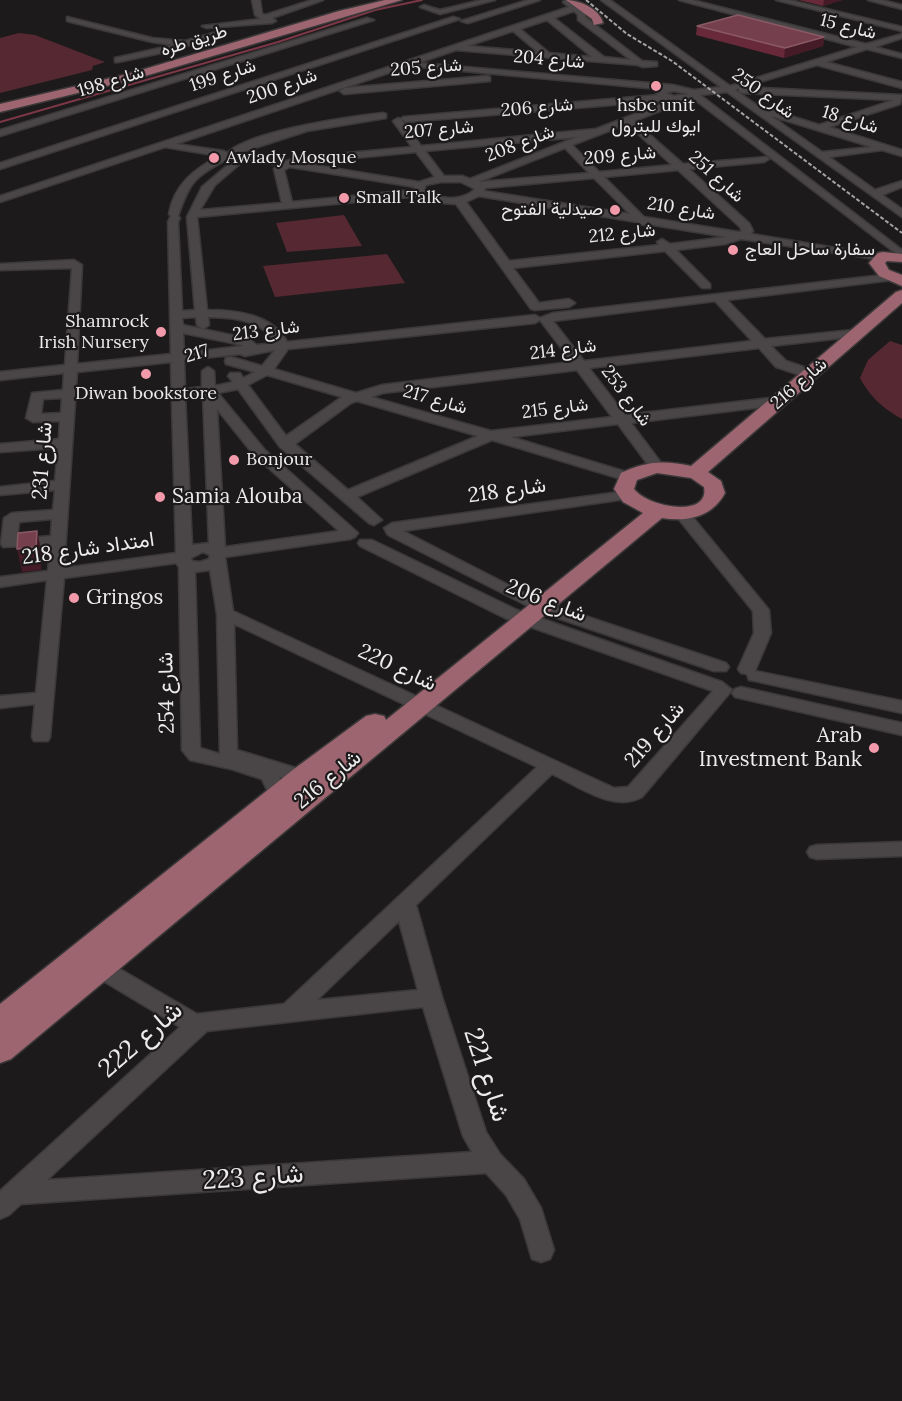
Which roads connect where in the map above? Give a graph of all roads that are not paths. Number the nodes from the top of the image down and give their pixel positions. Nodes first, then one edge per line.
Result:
1 (257, 0) edge
2 (319, 0) edge
3 (373, 0) edge
4 (397, 0) edge
5 (491, 0) edge
6 (536, 0) edge
7 (565, 0) edge
8 (605, 0) edge
9 (683, 0) edge
10 (719, 0) edge
11 (780, 0) edge
12 (872, 0) edge
13 (702, 5) junction
14 (424, 7) dead end
15 (514, 7) junction
16 (576, 7) edge
17 (902, 7) edge
18 (814, 8) junction
19 (303, 11) junction
20 (440, 12) junction
21 (795, 14) dead end
22 (549, 15) junction
23 (786, 16) dead end
24 (70, 19) dead end
25 (267, 19) junction
26 (457, 19) junction
27 (321, 20) junction
28 (370, 20) dead end
29 (766, 21) junction
30 (598, 22) junction
31 (283, 24) junction
32 (485, 25) dead end
33 (297, 27) junction
34 (495, 27) dead end
35 (509, 28) junction
36 (902, 29) edge
37 (196, 30) dead end
38 (186, 33) dead end
39 (220, 33) dead end
40 (902, 36) edge
41 (310, 39) junction
42 (170, 43) junction
43 (332, 43) dead end
44 (186, 44) junction
45 (344, 46) dead end
46 (451, 47) junction
47 (866, 47) junction
48 (358, 49) junction
49 (548, 56) junction
50 (902, 56) edge
51 (118, 60) dead end
52 (413, 60) junction
53 (603, 61) junction
54 (817, 62) junction
55 (642, 64) junction
56 (654, 64) junction
57 (398, 65) junction
58 (424, 65) junction
59 (662, 70) dead end
60 (537, 76) junction
61 (671, 77) dead end
62 (627, 84) junction
63 (902, 85) edge
64 (372, 88) junction
65 (728, 89) junction
66 (667, 91) junction
67 (317, 93) junction
68 (128, 94) junction
69 (826, 94) junction
70 (689, 95) junction
71 (379, 96) dead end
72 (628, 97) junction
73 (902, 99) edge
74 (151, 100) dead end
75 (0, 102) edge
76 (163, 103) dead end
77 (386, 105) dead end
78 (177, 107) junction
79 (0, 108) edge
80 (754, 108) junction
81 (657, 109) junction
82 (876, 109) junction
83 (893, 114) dead end
84 (396, 117) junction
85 (628, 120) junction
86 (820, 128) junction
87 (596, 132) junction
88 (0, 133) edge
89 (794, 137) junction
90 (79, 139) junction
91 (164, 144) junction
92 (566, 144) junction
93 (419, 148) junction
94 (886, 148) junction
95 (902, 153) edge
96 (130, 155) junction
97 (819, 155) junction
98 (229, 156) junction
99 (250, 156) junction
100 (764, 159) junction
101 (0, 164) edge
102 (286, 164) junction
103 (680, 167) junction
104 (596, 175) junction
105 (441, 178) junction
106 (902, 184) edge
107 (476, 187) junction
108 (420, 189) junction
109 (888, 189) junction
110 (902, 193) edge
111 (874, 194) junction
112 (0, 199) edge
113 (459, 200) junction
114 (288, 205) junction
115 (194, 214) junction
116 (902, 214) edge
117 (175, 216) junction
118 (640, 219) junction
119 (742, 236) junction
120 (668, 247) junction
121 (902, 257) edge
122 (505, 265) junction
123 (0, 267) edge
124 (887, 268) edge
125 (712, 292) junction
126 (900, 298) edge
127 (540, 312) junction
128 (202, 313) junction
129 (246, 318) junction
130 (177, 321) junction
131 (860, 332) junction
132 (203, 333) junction
133 (218, 335) junction
134 (280, 341) junction
135 (761, 344) junction
136 (243, 346) junction
137 (179, 354) junction
138 (228, 362) junction
139 (71, 364) junction
140 (580, 366) junction
141 (0, 367) edge
142 (208, 371) junction
143 (264, 371) junction
144 (811, 374) junction
145 (0, 376) edge
146 (180, 378) junction
147 (241, 384) junction
148 (209, 390) junction
149 (69, 393) junction
150 (180, 393) junction
151 (355, 397) junction
152 (779, 401) junction
153 (67, 417) junction
154 (621, 419) junction
155 (491, 435) junction
156 (65, 443) junction
157 (285, 444) junction
158 (0, 448) edge
159 (657, 467) junction
160 (696, 472) junction
161 (62, 485) junction
162 (627, 486) junction
163 (0, 491) edge
164 (347, 496) junction
165 (663, 511) junction
166 (60, 514) junction
167 (374, 520) junction
168 (393, 530) junction
169 (350, 534) junction
170 (58, 540) junction
171 (366, 543) junction
172 (217, 555) junction
173 (185, 559) junction
174 (56, 574) junction
175 (0, 582) edge
176 (527, 611) junction
177 (225, 614) junction
178 (720, 667) junction
179 (751, 672) junction
180 (726, 690) junction
181 (44, 698) junction
182 (415, 701) junction
183 (0, 702) edge
184 (902, 707) edge
185 (902, 729) edge
186 (41, 737) dead end
187 (549, 765) junction
188 (310, 782) junction
189 (279, 795) junction
190 (902, 849) edge
191 (817, 852) dead end
192 (405, 903) junction
193 (98, 967) junction
194 (432, 997) junction
195 (291, 1011) junction
196 (0, 1021) edge
197 (196, 1025) junction
198 (0, 1050) edge
199 (491, 1162) junction
200 (8, 1201) edge
201 (542, 1250) dead end

1 - 25 street
2 - 19 street
3 - 19 main road, طريق طره
4 - 27 main road, طريق طره
5 - 20 street
6 - 15 street, شارع 199
7 - 16 street
8 - 65 street, شارع 250
9 - 13 street, شارع 15
10 - 13 street
11 - 18 street
12 - 17 street
13 - 29 street, شارع 15
14 - 20 street
15 - 22 street
15 - 26 street, شارع 199
16 - 22 street, شارع 200
16 - 30 street
16 - 30 main road
16 - 55 street
18 - 21 street
18 - 36 street
19 - 25 street
19 - 27 main road
19 - 31 main road, طريق طره
20 - 26 street
22 - 35 street, شارع 200
22 - 53 street
23 - 29 street
24 - 42 street
25 - 31 street
25 - 37 street
26 - 32 street
26 - 48 street, شارع 199
27 - 33 main road, طريق طره
28 - 41 street, شارع 198
29 - 47 street, شارع 15
30 - 56 street
31 - 33 main road
31 - 75 main road, طريق طره
33 - 79 main road, طريق طره
34 - 35 street
35 - 46 street, شارع 200
35 - 49 street
38 - 42 street
39 - 44 street
40 - 47 street
41 - 43 street
41 - 68 street, شارع 198
42 - 44 street
44 - 51 street
45 - 48 street
46 - 49 street
46 - 52 street, شارع 200
47 - 50 street, شارع 15
47 - 54 street
48 - 78 street, شارع 199
49 - 53 street
52 - 57 street, شارع 200
52 - 58 street, شارع 204
53 - 55 street
54 - 63 street
54 - 65 street
55 - 56 street
55 - 66 street
56 - 59 street
57 - 58 street, شارع 204
57 - 67 street, شارع 200
58 - 60 street, شارع 204
60 - 62 street, شارع 204
60 - 64 street, شارع 205
61 - 70 street, شارع 250
62 - 66 street, شارع 204
62 - 72 street
64 - 67 street, شارع 205
64 - 71 street
65 - 69 street
65 - 70 street
65 - 80 street, شارع 250
66 - 70 street
66 - 72 street, شارع 206
67 - 91 street, شارع 200
68 - 74 street
68 - 88 street, شارع 198
69 - 73 street
69 - 82 street
70 - 81 street, شارع 208
70 - 100 street, شارع 250
70 - 121 street, شارع 250
72 - 81 street
72 - 84 street, شارع 206
73 - 82 street
76 - 78 street
77 - 84 street
78 - 90 street, شارع 199
80 - 86 street, شارع 18
80 - 89 street, شارع 250
81 - 85 street, شارع 208
82 - 83 street
82 - 86 street
84 - 93 street
84 - 98 street, شارع 206
84 - 99 street, شارع 206
85 - 87 street, شارع 208
85 - 103 street, شارع 251
86 - 89 street
86 - 94 street, شارع 18
87 - 92 street, شارع 208
87 - 93 street, شارع 207
89 - 97 street, شارع 250
90 - 96 street
90 - 101 street, شارع 199
91 - 96 street, شارع 200
91 - 98 street
92 - 104 street
92 - 107 street, شارع 208
93 - 102 street, شارع 207
93 - 105 street
94 - 95 street, شارع 18
94 - 97 street
96 - 112 street, شارع 200
97 - 111 street, شارع 250
98 - 99 street, شارع 206
98 - 115 street, شارع 206
98 - 117 street, شارع 206
99 - 102 street
100 - 103 street, شارع 209
100 - 124 street, شارع 250
102 - 108 street
102 - 114 street
103 - 104 street, شارع 209
103 - 119 street, شارع 251
104 - 107 street, شارع 209
104 - 118 street
105 - 107 street
105 - 108 street
106 - 109 street
107 - 113 street
107 - 118 street, شارع 210
108 - 113 street
108 - 114 street
109 - 110 street
109 - 111 street
111 - 116 street, شارع 250
113 - 122 street, شارع 253
114 - 115 street
115 - 117 street
115 - 128 street
117 - 130 street, شارع 206
118 - 119 street, شارع 210
118 - 120 street
119 - 120 street, شارع 212
119 - 124 street, شارع 210
120 - 122 street, شارع 212
120 - 125 street
121 - 124 main road
122 - 127 street, شارع 253
123 - 139 street, شارع 231
124 - 125 street, شارع 213
125 - 127 street, شارع 213
125 - 135 street
126 - 131 main road, شارع 216
127 - 134 street, شارع 213
127 - 140 street, شارع 253
128 - 129 street
128 - 130 street
128 - 132 street
129 - 133 street
129 - 134 street
130 - 132 street, 217
130 - 137 street, شارع 206
131 - 135 street, شارع 214
131 - 144 main road, شارع 216
132 - 133 street, 217
133 - 136 street, 217
134 - 136 street, شارع 213
134 - 143 street
135 - 140 street, شارع 214
135 - 144 street
136 - 137 street, شارع 213
136 - 138 street, 217
137 - 139 street, شارع 213
137 - 146 street, شارع 254
138 - 142 street, 217
138 - 143 street, شارع 217
138 - 147 street
139 - 141 street, شارع 213
139 - 145 street, شارع 213
139 - 149 street, شارع 231
140 - 151 street, شارع 214
140 - 154 street, شارع 253
142 - 146 street, 217
142 - 148 street
143 - 147 street
143 - 151 street, شارع 217
144 - 152 main road, شارع 216
146 - 150 street, شارع 254
147 - 148 street
147 - 157 street
148 - 150 street
148 - 169 street
148 - 172 street
149 - 153 street, شارع 231
149 - 153 street
150 - 173 street, شارع 254
151 - 155 street, شارع 217
151 - 157 street, شارع 214
152 - 154 street, شارع 215
152 - 160 main road, شارع 216
153 - 156 street, شارع 231
154 - 155 street, شارع 215
154 - 159 street, شارع 253
155 - 162 street, شارع 217
155 - 164 street, شارع 215
156 - 158 street
156 - 161 street, شارع 231
157 - 164 street
159 - 160 main road
159 - 162 main road
160 - 165 main road
161 - 163 street
161 - 166 street, شارع 231
162 - 165 main road
162 - 168 street, شارع 218
164 - 167 street
165 - 176 main road, شارع 216
165 - 179 street
166 - 170 street, شارع 231
166 - 170 street
167 - 168 street, شارع 206
167 - 169 street
168 - 171 street, شارع 218
168 - 176 street, شارع 206
169 - 171 street, شارع 206
169 - 172 street
170 - 174 street, شارع 231
171 - 176 street, شارع 206
172 - 173 street, امتداد شارع 218
172 - 177 street
173 - 174 street, امتداد شارع 218
173 - 189 street, شارع 254
174 - 175 street, امتداد شارع 218
174 - 181 street, شارع 231
176 - 178 street, شارع 206
176 - 180 street, شارع 206
176 - 182 main road, شارع 216
177 - 182 street, شارع 220
177 - 188 street
178 - 179 street, شارع 206
178 - 180 street
179 - 180 street, شارع 219
179 - 184 street
180 - 185 street, شارع 206
180 - 187 street, شارع 219
181 - 183 street
181 - 186 street, شارع 231
182 - 187 street, شارع 220
182 - 188 main road, شارع 216
187 - 192 street
188 - 189 main road, شارع 216
188 - 193 main road, شارع 216
189 - 196 main road, شارع 216
190 - 191 street
192 - 194 street, شارع 221
192 - 195 street
193 - 197 street
193 - 198 main road, شارع 216
194 - 195 street, شارع 222
194 - 199 street, شارع 221
195 - 197 street, شارع 222
197 - 200 street, شارع 222
199 - 200 street, شارع 223
199 - 201 street, شارع 221

